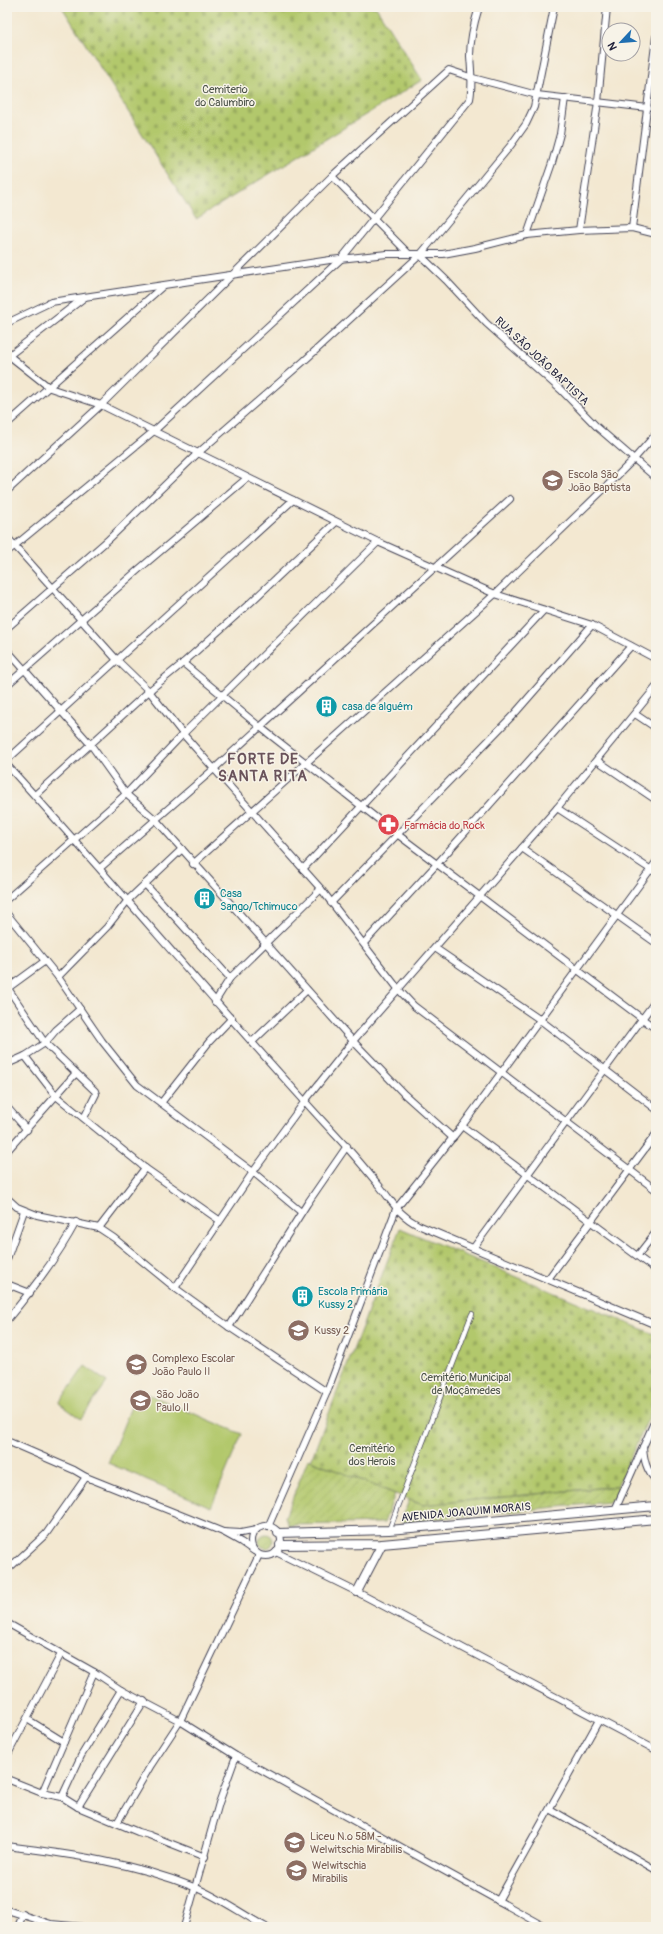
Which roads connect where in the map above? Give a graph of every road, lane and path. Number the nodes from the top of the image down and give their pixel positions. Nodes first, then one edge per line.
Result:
1 (478, 7) edge
2 (554, 7) edge
3 (607, 7) edge
4 (656, 37) edge
5 (473, 78) junction
6 (537, 95) junction
7 (565, 98) junction
8 (598, 102) junction
9 (648, 108) junction
10 (332, 176) junction
11 (375, 218) junction
12 (632, 228) junction
13 (579, 230) junction
14 (656, 234) edge
15 (527, 235) junction
16 (409, 254) junction
17 (420, 255) junction
18 (341, 259) junction
19 (234, 275) junction
20 (163, 286) junction
21 (85, 297) junction
22 (7, 323) edge
23 (8, 355) edge
24 (50, 388) junction
25 (101, 405) junction
26 (7, 424) edge
27 (154, 431) junction
28 (656, 434) edge
29 (198, 453) junction
30 (634, 459) junction
31 (247, 478) junction
32 (656, 478) edge
33 (7, 491) edge
34 (510, 499) dead end
35 (293, 500) junction
36 (336, 522) junction
37 (7, 537) edge
38 (378, 542) junction
39 (14, 545) junction
40 (7, 552) edge
41 (435, 568) junction
42 (52, 588) junction
43 (495, 594) junction
44 (544, 610) junction
45 (82, 620) junction
46 (592, 625) junction
47 (7, 628) edge
48 (631, 646) junction
49 (7, 650) edge
50 (656, 659) edge
51 (117, 660) junction
52 (183, 663) junction
53 (24, 669) junction
54 (7, 685) edge
55 (656, 687) edge
56 (149, 691) junction
57 (223, 696) junction
58 (61, 711) junction
59 (635, 714) junction
60 (260, 727) junction
61 (656, 728) edge
62 (183, 734) junction
63 (91, 745) junction
64 (7, 760) edge
65 (598, 761) junction
66 (307, 764) junction
67 (7, 765) edge
68 (215, 768) junction
69 (126, 794) junction
70 (35, 795) junction
71 (656, 800) edge
72 (361, 806) junction
73 (557, 808) junction
74 (254, 812) junction
75 (156, 820) junction
76 (397, 834) junction
77 (74, 839) junction
78 (522, 848) junction
79 (182, 849) junction
80 (656, 862) edge
81 (194, 864) junction
82 (436, 865) junction
83 (100, 868) junction
84 (303, 869) junction
85 (653, 871) edge
86 (145, 884) junction
87 (321, 889) junction
88 (478, 897) junction
89 (7, 899) edge
90 (128, 900) junction
91 (332, 902) junction
92 (7, 914) edge
93 (618, 915) junction
94 (265, 942) junction
95 (364, 943) junction
96 (656, 944) edge
97 (435, 948) junction
98 (45, 961) junction
99 (576, 970) junction
100 (58, 977) junction
101 (230, 978) junction
102 (7, 988) edge
103 (307, 990) junction
104 (399, 990) junction
105 (656, 1000) edge
106 (215, 1002) junction
107 (80, 1009) junction
108 (232, 1018) junction
109 (539, 1019) junction
110 (642, 1019) junction
111 (656, 1029) edge
112 (353, 1041) junction
113 (252, 1042) junction
114 (45, 1043) junction
115 (25, 1056) junction
116 (7, 1064) edge
117 (605, 1070) junction
118 (76, 1073) junction
119 (501, 1073) junction
120 (56, 1096) junction
121 (305, 1101) junction
122 (162, 1103) junction
123 (7, 1107) edge
124 (656, 1109) edge
125 (84, 1118) junction
126 (567, 1122) junction
127 (462, 1126) junction
128 (27, 1130) junction
129 (656, 1134) edge
130 (453, 1138) junction
131 (347, 1146) junction
132 (7, 1151) edge
133 (145, 1168) junction
134 (630, 1170) junction
135 (253, 1172) junction
136 (527, 1174) junction
137 (656, 1190) edge
138 (7, 1198) edge
139 (396, 1209) junction
140 (24, 1210) junction
141 (302, 1212) junction
142 (219, 1220) junction
143 (76, 1222) junction
144 (591, 1222) junction
145 (98, 1228) junction
146 (656, 1232) edge
147 (9, 1246) edge
148 (474, 1247) junction
149 (638, 1255) junction
150 (7, 1259) edge
151 (656, 1270) edge
152 (548, 1279) junction
153 (7, 1284) edge
154 (175, 1288) junction
155 (30, 1293) junction
156 (472, 1314) dead end
157 (7, 1320) edge
158 (656, 1325) edge
159 (229, 1327) junction
160 (327, 1392) junction
161 (655, 1422) edge
162 (7, 1441) edge
163 (643, 1446) junction
164 (86, 1477) junction
165 (656, 1480) edge
166 (656, 1506) edge
167 (615, 1510) junction
168 (656, 1519) edge
169 (268, 1527) junction
170 (256, 1530) junction
171 (389, 1530) junction
172 (222, 1532) junction
173 (278, 1533) junction
174 (382, 1544) junction
175 (278, 1548) junction
176 (257, 1553) junction
177 (7, 1570) edge
178 (357, 1592) junction
179 (7, 1623) edge
180 (61, 1654) junction
181 (94, 1672) junction
182 (121, 1690) junction
183 (144, 1701) junction
184 (27, 1719) junction
185 (599, 1720) junction
186 (180, 1721) junction
187 (64, 1742) junction
188 (656, 1750) edge
189 (7, 1756) edge
190 (236, 1756) junction
191 (7, 1779) edge
192 (42, 1793) junction
193 (62, 1797) junction
194 (78, 1807) junction
195 (550, 1809) junction
196 (117, 1823) junction
197 (7, 1846) edge
198 (205, 1857) junction
199 (656, 1870) edge
200 (196, 1888) junction
201 (498, 1901) junction
202 (7, 1910) edge
203 (23, 1914) junction
204 (18, 1927) edge
205 (83, 1927) edge
206 (184, 1927) edge
207 (266, 1927) edge
208 (546, 1927) edge

1 - 5 street
2 - 6 street
3 - 8 street
4 - 9 street
5 - 6 street
5 - 10 street
5 - 11 street
6 - 7 street
6 - 17 street
7 - 8 street
7 - 15 street
8 - 9 street
8 - 13 street
9 - 12 street
10 - 11 street
10 - 19 street
11 - 16 street
11 - 18 street
12 - 13 street
12 - 14 street
13 - 15 street
15 - 17 street
16 - 17 street
16 - 18 street
17 - 29 street
17 - 30 street, RUA SÃO JOÃO BAPTISTA
18 - 19 street
18 - 27 street
19 - 20 street
19 - 25 street
20 - 21 street
20 - 24 street
21 - 22 street
21 - 23 street
23 - 24 street
24 - 25 street
24 - 26 street
25 - 27 street
25 - 33 street
27 - 29 street
27 - 39 street
28 - 30 street
29 - 31 street
29 - 42 street
30 - 32 street, RUA SÃO JOÃO BAPTISTA
30 - 43 street
31 - 35 street
31 - 45 street
34 - 41 street
35 - 36 street
35 - 51 street
36 - 38 street
36 - 52 street
37 - 39 street
38 - 41 street
38 - 57 street
39 - 40 street
39 - 42 street
41 - 43 street
41 - 60 street
42 - 45 street
42 - 47 street
43 - 44 street
43 - 66 street
44 - 46 street
44 - 72 street
45 - 51 street
45 - 53 street
46 - 48 street
46 - 76 street
48 - 50 street
48 - 82 street
49 - 53 street
51 - 56 street
51 - 58 street
52 - 56 street
52 - 57 street
53 - 54 street
53 - 58 street
55 - 59 street
56 - 62 street
56 - 63 street
57 - 60 street
57 - 62 street
58 - 63 street
58 - 64 street
59 - 61 street
59 - 65 street
60 - 66 street
60 - 68 street
62 - 68 street
62 - 69 street
63 - 69 street
63 - 70 street
65 - 71 street
65 - 73 street
66 - 72 street
66 - 74 street
67 - 70 street
68 - 74 street
68 - 75 street
69 - 75 street
69 - 77 street
70 - 77 street
72 - 76 street
72 - 84 street
73 - 78 street
73 - 85 street
74 - 81 street
74 - 84 street
75 - 79 street
75 - 83 street
76 - 82 street
76 - 91 street
77 - 83 street
77 - 89 street
78 - 88 street
78 - 93 street
79 - 81 street
79 - 86 street
80 - 85 street
81 - 94 street
82 - 88 street
82 - 95 street
83 - 90 street
84 - 87 street
85 - 93 street
86 - 90 street
86 - 101 street
87 - 91 street
87 - 94 street
88 - 97 street
88 - 99 street
90 - 100 street
90 - 106 street
91 - 95 street
92 - 98 street
93 - 96 street
93 - 99 street
94 - 101 street
94 - 103 street
95 - 104 street
97 - 104 street
97 - 109 street
98 - 100 street
98 - 102 street
99 - 109 street
99 - 110 street
100 - 107 street
101 - 106 street
102 - 114 street
103 - 112 street
103 - 113 street
104 - 112 street
104 - 119 street
105 - 110 street
106 - 108 street
107 - 114 street
107 - 122 street
108 - 113 street
108 - 122 street
109 - 117 street
109 - 119 street
110 - 111 street
110 - 117 street
112 - 121 street
112 - 130 street
113 - 121 street
114 - 115 street
114 - 118 street
115 - 116 street
115 - 120 street
117 - 124 street
117 - 126 street
118 - 120 street
118 - 125 street
119 - 126 street
119 - 127 street
120 - 125 street
120 - 128 street
121 - 131 street
121 - 135 street
122 - 135 street
123 - 128 street
125 - 133 street
126 - 134 street
126 - 136 street
127 - 130 street
127 - 136 street
128 - 132 street
129 - 134 street
130 - 139 street
131 - 139 street
131 - 141 street
133 - 142 street
133 - 145 street
134 - 137 street
134 - 144 street
135 - 141 street
135 - 142 street
136 - 144 street
136 - 148 street
138 - 140 street
139 - 148 street
139 - 160 street
140 - 143 street
140 - 147 street
141 - 159 street
142 - 154 street
143 - 145 street
143 - 155 street
144 - 149 street
144 - 152 street
145 - 154 street
146 - 149 street
147 - 150 street
148 - 152 street
149 - 151 street
152 - 158 street
153 - 155 street
154 - 159 street
155 - 157 street
156 - 171 street
159 - 160 street
160 - 169 street
161 - 163 street
162 - 164 street
163 - 165 street
163 - 167 street
164 - 172 street
164 - 177 street
166 - 167 street, AVENIDA JOAQUIM MORAIS
167 - 171 street, AVENIDA JOAQUIM MORAIS
168 - 174 street
169 - 170 street
169 - 173 street
170 - 172 street
170 - 176 street
171 - 173 street, AVENIDA JOAQUIM MORAIS
172 - 176 street
173 - 175 street
174 - 175 street
174 - 178 street
175 - 176 street
175 - 178 street
176 - 186 street
178 - 185 street
179 - 180 street
180 - 181 street
180 - 184 street
181 - 182 street
181 - 187 street
182 - 183 street
182 - 193 street
183 - 186 street
183 - 194 street
184 - 187 street
184 - 189 street
185 - 188 street
185 - 195 street
186 - 190 street
186 - 196 street
187 - 192 street
190 - 198 street
190 - 201 street
191 - 192 street
192 - 193 street
193 - 194 street
194 - 196 street
195 - 199 street
195 - 201 street
196 - 198 street
197 - 200 street
198 - 200 street
200 - 206 street
200 - 207 street
201 - 208 street
202 - 203 street
203 - 204 street
203 - 205 street

